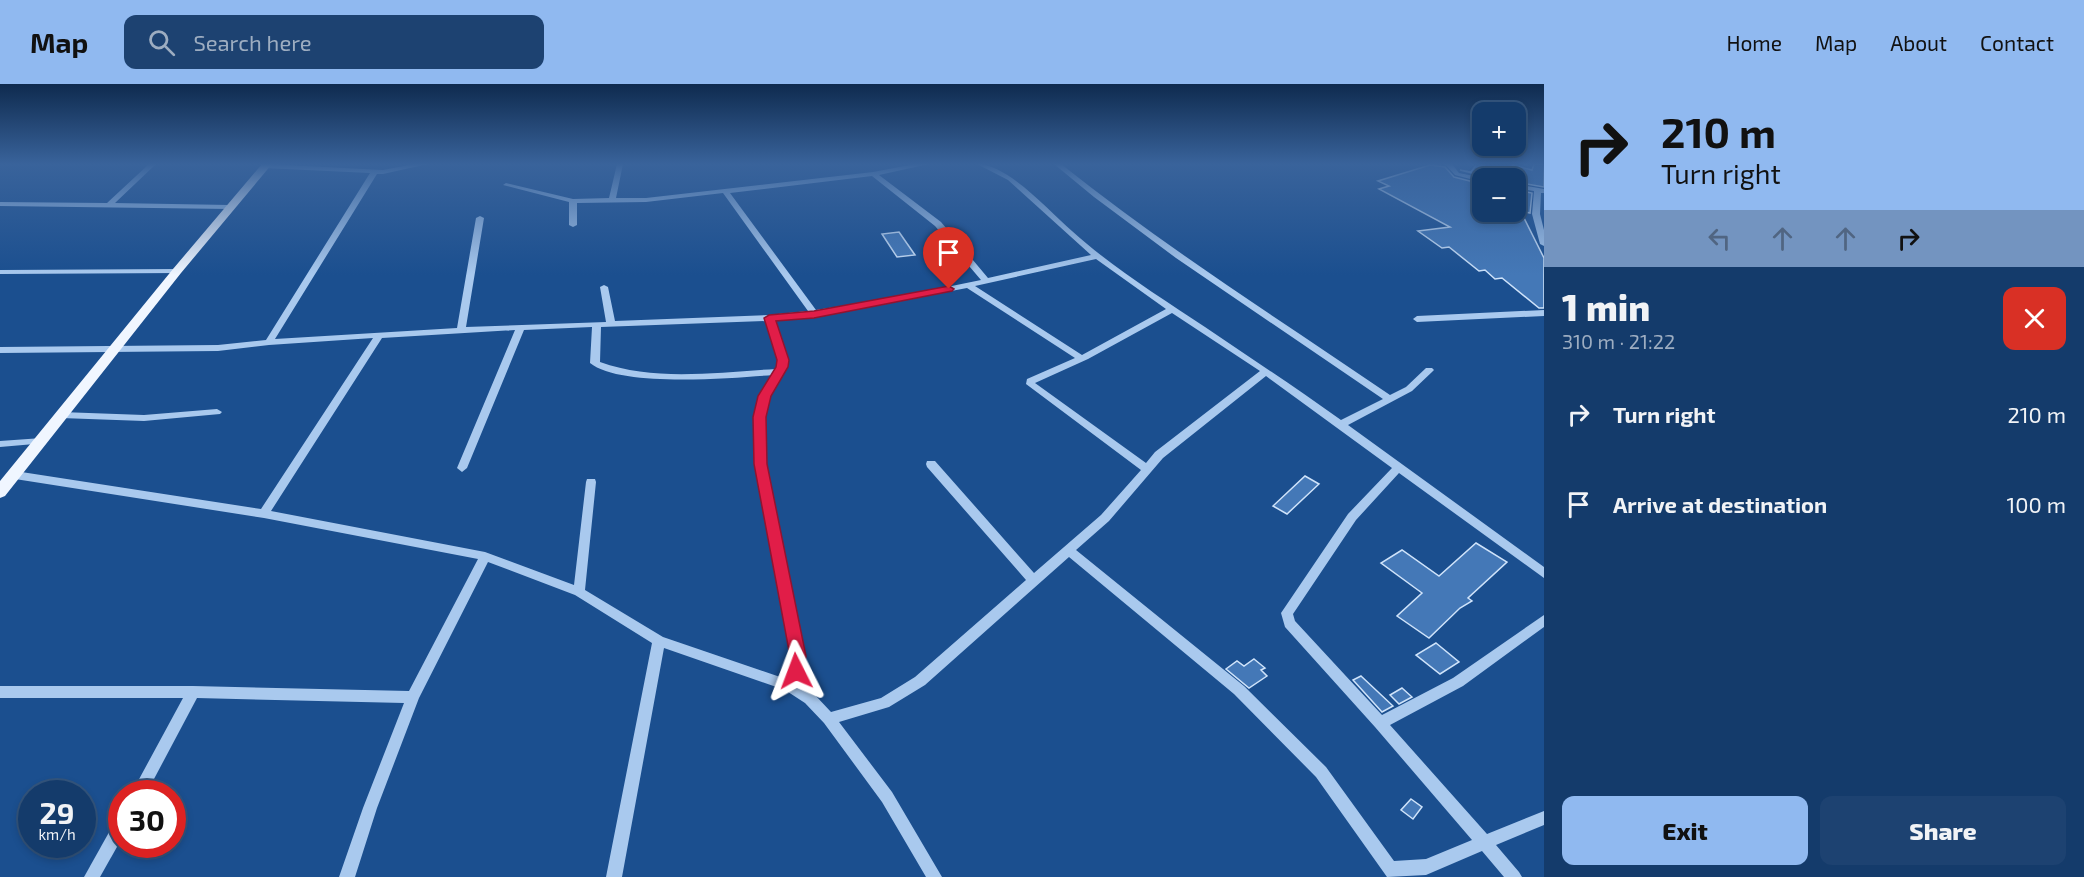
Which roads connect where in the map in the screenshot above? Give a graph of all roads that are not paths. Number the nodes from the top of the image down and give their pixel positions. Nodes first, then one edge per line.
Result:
1 (113, 201) edge
2 (235, 201) edge
3 (357, 201) edge
4 (573, 201) edge
5 (732, 201) edge
6 (908, 201) edge
7 (1035, 201) edge
8 (1102, 201) edge
9 (1539, 201) edge
10 (0, 204) edge
11 (108, 206) junction
12 (230, 207) junction
13 (480, 218) dead end
14 (573, 225) dead end
15 (1544, 244) edge
16 (1098, 256) junction
17 (177, 271) junction
18 (0, 272) edge
19 (986, 281) junction
20 (968, 285) junction
21 (604, 287) dead end
22 (1172, 309) junction
23 (1544, 313) edge
24 (814, 314) junction
25 (769, 318) junction
26 (1417, 319) dead end
27 (611, 323) junction
28 (597, 324) junction
29 (520, 327) junction
30 (461, 330) junction
31 (379, 335) junction
32 (269, 342) junction
33 (115, 348) junction
34 (0, 350) edge
35 (1081, 358) junction
36 (1429, 370) dead end
37 (1266, 371) junction
38 (779, 372) junction
39 (1390, 399) junction
40 (217, 412) dead end
41 (61, 415) junction
42 (1340, 425) junction
43 (42, 441) junction
44 (0, 444) edge
45 (931, 464) dead end
46 (462, 468) dead end
47 (1398, 468) junction
48 (1147, 469) junction
49 (15, 475) junction
50 (591, 482) dead end
51 (0, 492) edge
52 (264, 514) junction
53 (1070, 551) junction
54 (485, 556) junction
55 (1544, 573) edge
56 (1034, 581) junction
57 (579, 592) junction
58 (1544, 620) edge
59 (659, 641) junction
60 (789, 686) junction
61 (0, 692) edge
62 (193, 692) junction
63 (413, 697) junction
64 (829, 719) junction
65 (1380, 723) junction
66 (146, 780) edge
67 (1544, 818) edge
68 (1487, 843) junction
69 (108, 848) edge
70 (1394, 873) edge
71 (92, 877) edge
72 (347, 877) edge
73 (614, 877) edge
74 (934, 877) edge
75 (1514, 877) edge

1 - 11 street
2 - 12 main road
3 - 32 street
4 - 14 street
5 - 24 street
6 - 19 street
7 - 16 street
8 - 39 street
9 - 15 street
10 - 11 street
11 - 12 street
12 - 17 main road
13 - 30 street
16 - 19 street
16 - 22 street
17 - 18 street
17 - 33 main road
19 - 20 street
20 - 24 street
20 - 35 street
21 - 27 street
22 - 35 street
22 - 37 street
23 - 26 street
24 - 25 street
25 - 27 street
25 - 38 street
27 - 28 street
28 - 29 street
28 - 38 street
29 - 30 street
29 - 46 street
30 - 31 street
31 - 32 street
31 - 52 street
32 - 33 street
33 - 34 street
33 - 41 main road
35 - 48 street
36 - 39 street
37 - 42 street
37 - 48 street
38 - 60 street
39 - 42 street
40 - 41 street
41 - 43 main road
42 - 47 street
43 - 44 street
43 - 49 main road
45 - 56 street
47 - 55 street
47 - 65 street
48 - 53 street
49 - 51 main road
49 - 52 street
50 - 57 street
52 - 54 street
53 - 56 street
53 - 70 street
54 - 57 street
54 - 63 street
56 - 64 street
57 - 59 street
58 - 65 street
59 - 60 street
59 - 73 street
60 - 64 street
61 - 62 street
62 - 63 street
62 - 66 street
63 - 72 street
64 - 74 street
65 - 68 street
67 - 68 street
68 - 70 street
68 - 75 street
69 - 71 street

